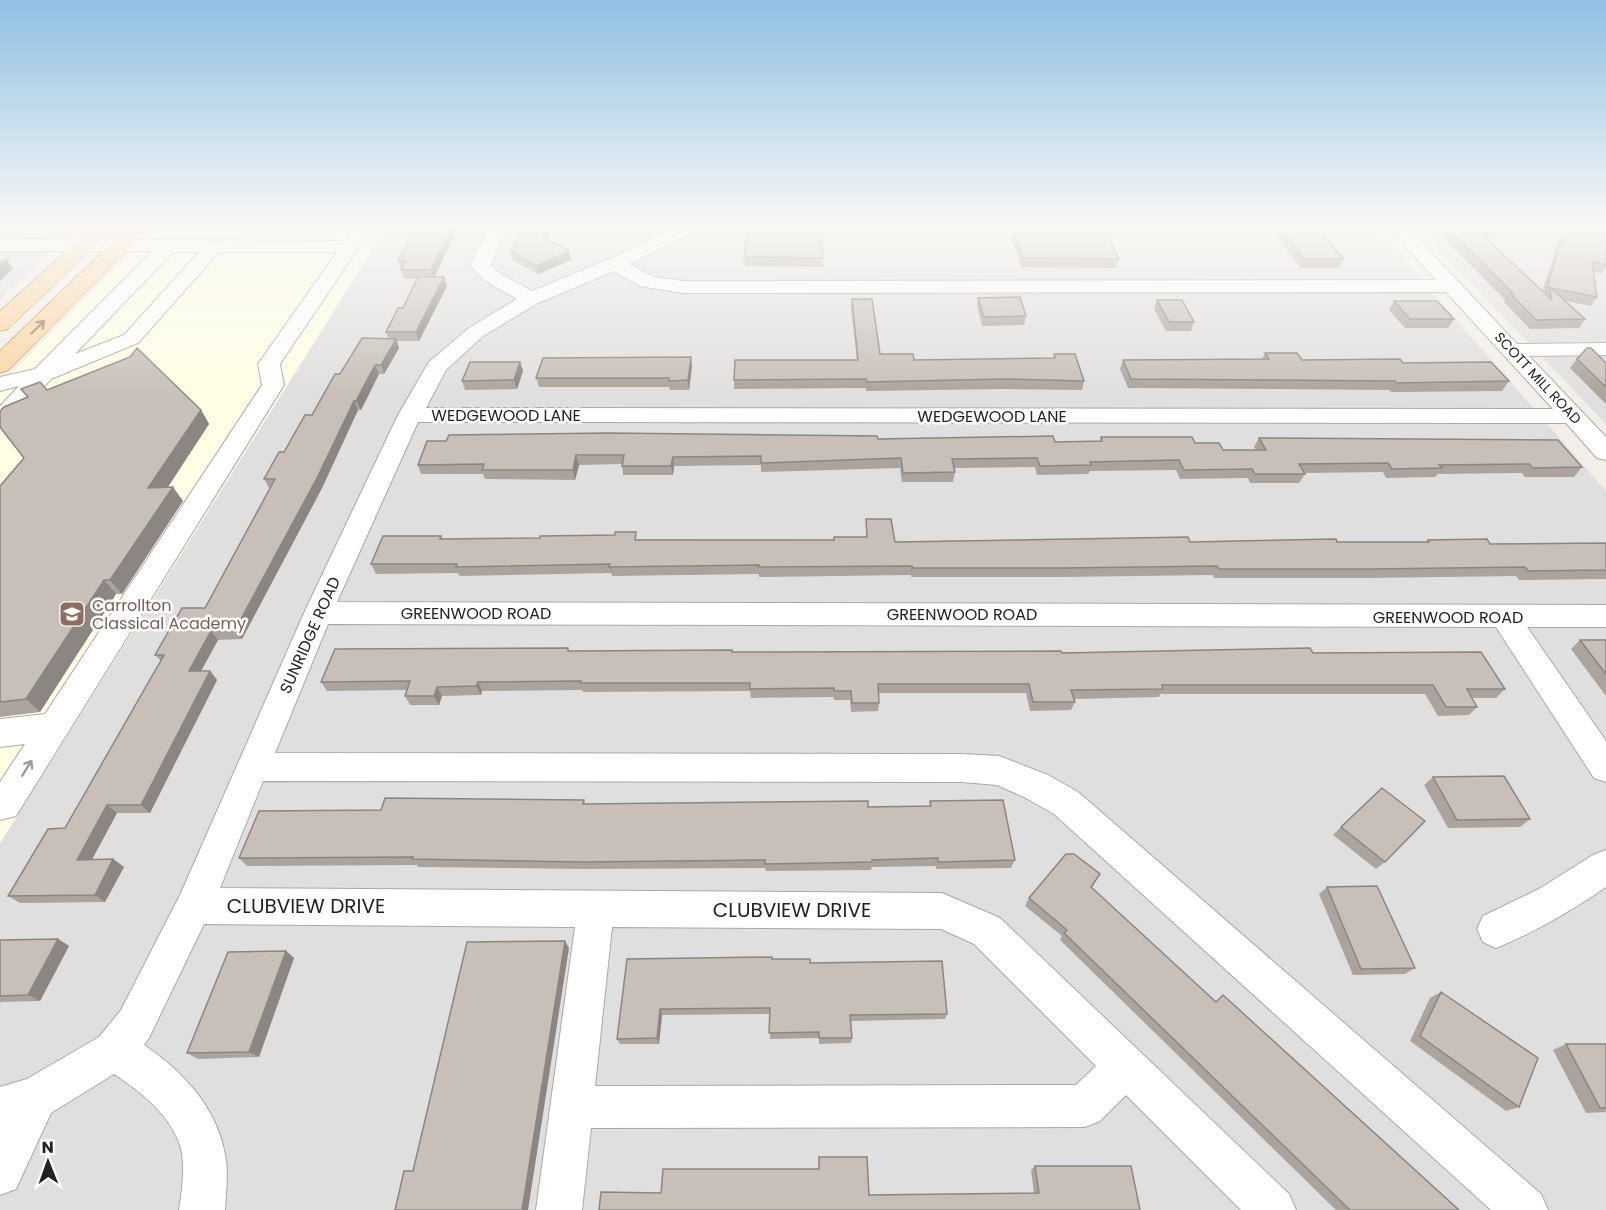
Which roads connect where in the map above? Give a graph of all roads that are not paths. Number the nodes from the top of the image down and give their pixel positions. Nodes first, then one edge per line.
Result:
1 (43, 282) edge
2 (84, 282) edge
3 (132, 282) edge
4 (182, 282) edge
5 (325, 282) edge
6 (502, 282) edge
7 (570, 282) edge
8 (654, 282) edge
9 (1448, 282) edge
10 (1451, 286) junction
11 (531, 299) junction
12 (4, 316) edge
13 (1606, 349) edge
14 (1513, 350) junction
15 (0, 365) edge
16 (43, 374) junction
17 (0, 384) edge
18 (410, 415) junction
19 (1573, 416) junction
20 (0, 420) edge
21 (1606, 452) edge
22 (318, 613) junction
23 (1606, 616) edge
24 (1505, 617) junction
25 (53, 727) junction
26 (0, 733) edge
27 (253, 767) junction
28 (1606, 768) edge
29 (0, 805) edge
30 (1606, 867) edge
31 (194, 906) junction
32 (596, 908) junction
33 (1496, 929) dead end
34 (113, 1052) junction
35 (1126, 1066) junction
36 (18, 1103) edge
37 (572, 1107) junction
38 (0, 1173) edge
39 (202, 1210) edge
40 (559, 1210) edge
41 (1273, 1210) edge
42 (1525, 1210) edge

1 - 12 main road
15 -> 2 main road
3 - 16 street
4 - 16 street
5 - 25 street
6 - 11 street
7 - 11 street, SUNRIDGE ROAD
8 - 10 street
9 - 10 street, SCOTT MILL ROAD
10 - 14 street, SCOTT MILL ROAD
11 - 18 street, SUNRIDGE ROAD
13 - 14 street
14 - 19 street, SCOTT MILL ROAD
16 - 17 street
16 - 20 street
18 - 19 street, WEDGEWOOD LANE
18 - 22 street, SUNRIDGE ROAD
19 - 21 street, SCOTT MILL ROAD
22 - 24 street, GREENWOOD ROAD
22 - 27 street, SUNRIDGE ROAD
23 - 24 street, GREENWOOD ROAD
24 - 28 street
25 - 26 street
29 -> 25 street
27 - 31 street, SUNRIDGE ROAD
27 - 42 street
30 - 33 street
31 - 32 street, CLUBVIEW DRIVE
31 - 34 street, SUNRIDGE ROAD
32 - 35 street, CLUBVIEW DRIVE
32 - 37 street
34 - 36 street, SUNRIDGE ROAD
34 - 39 street
35 - 37 street
35 - 41 street, CLUBVIEW DRIVE
36 - 38 street
37 - 40 street

